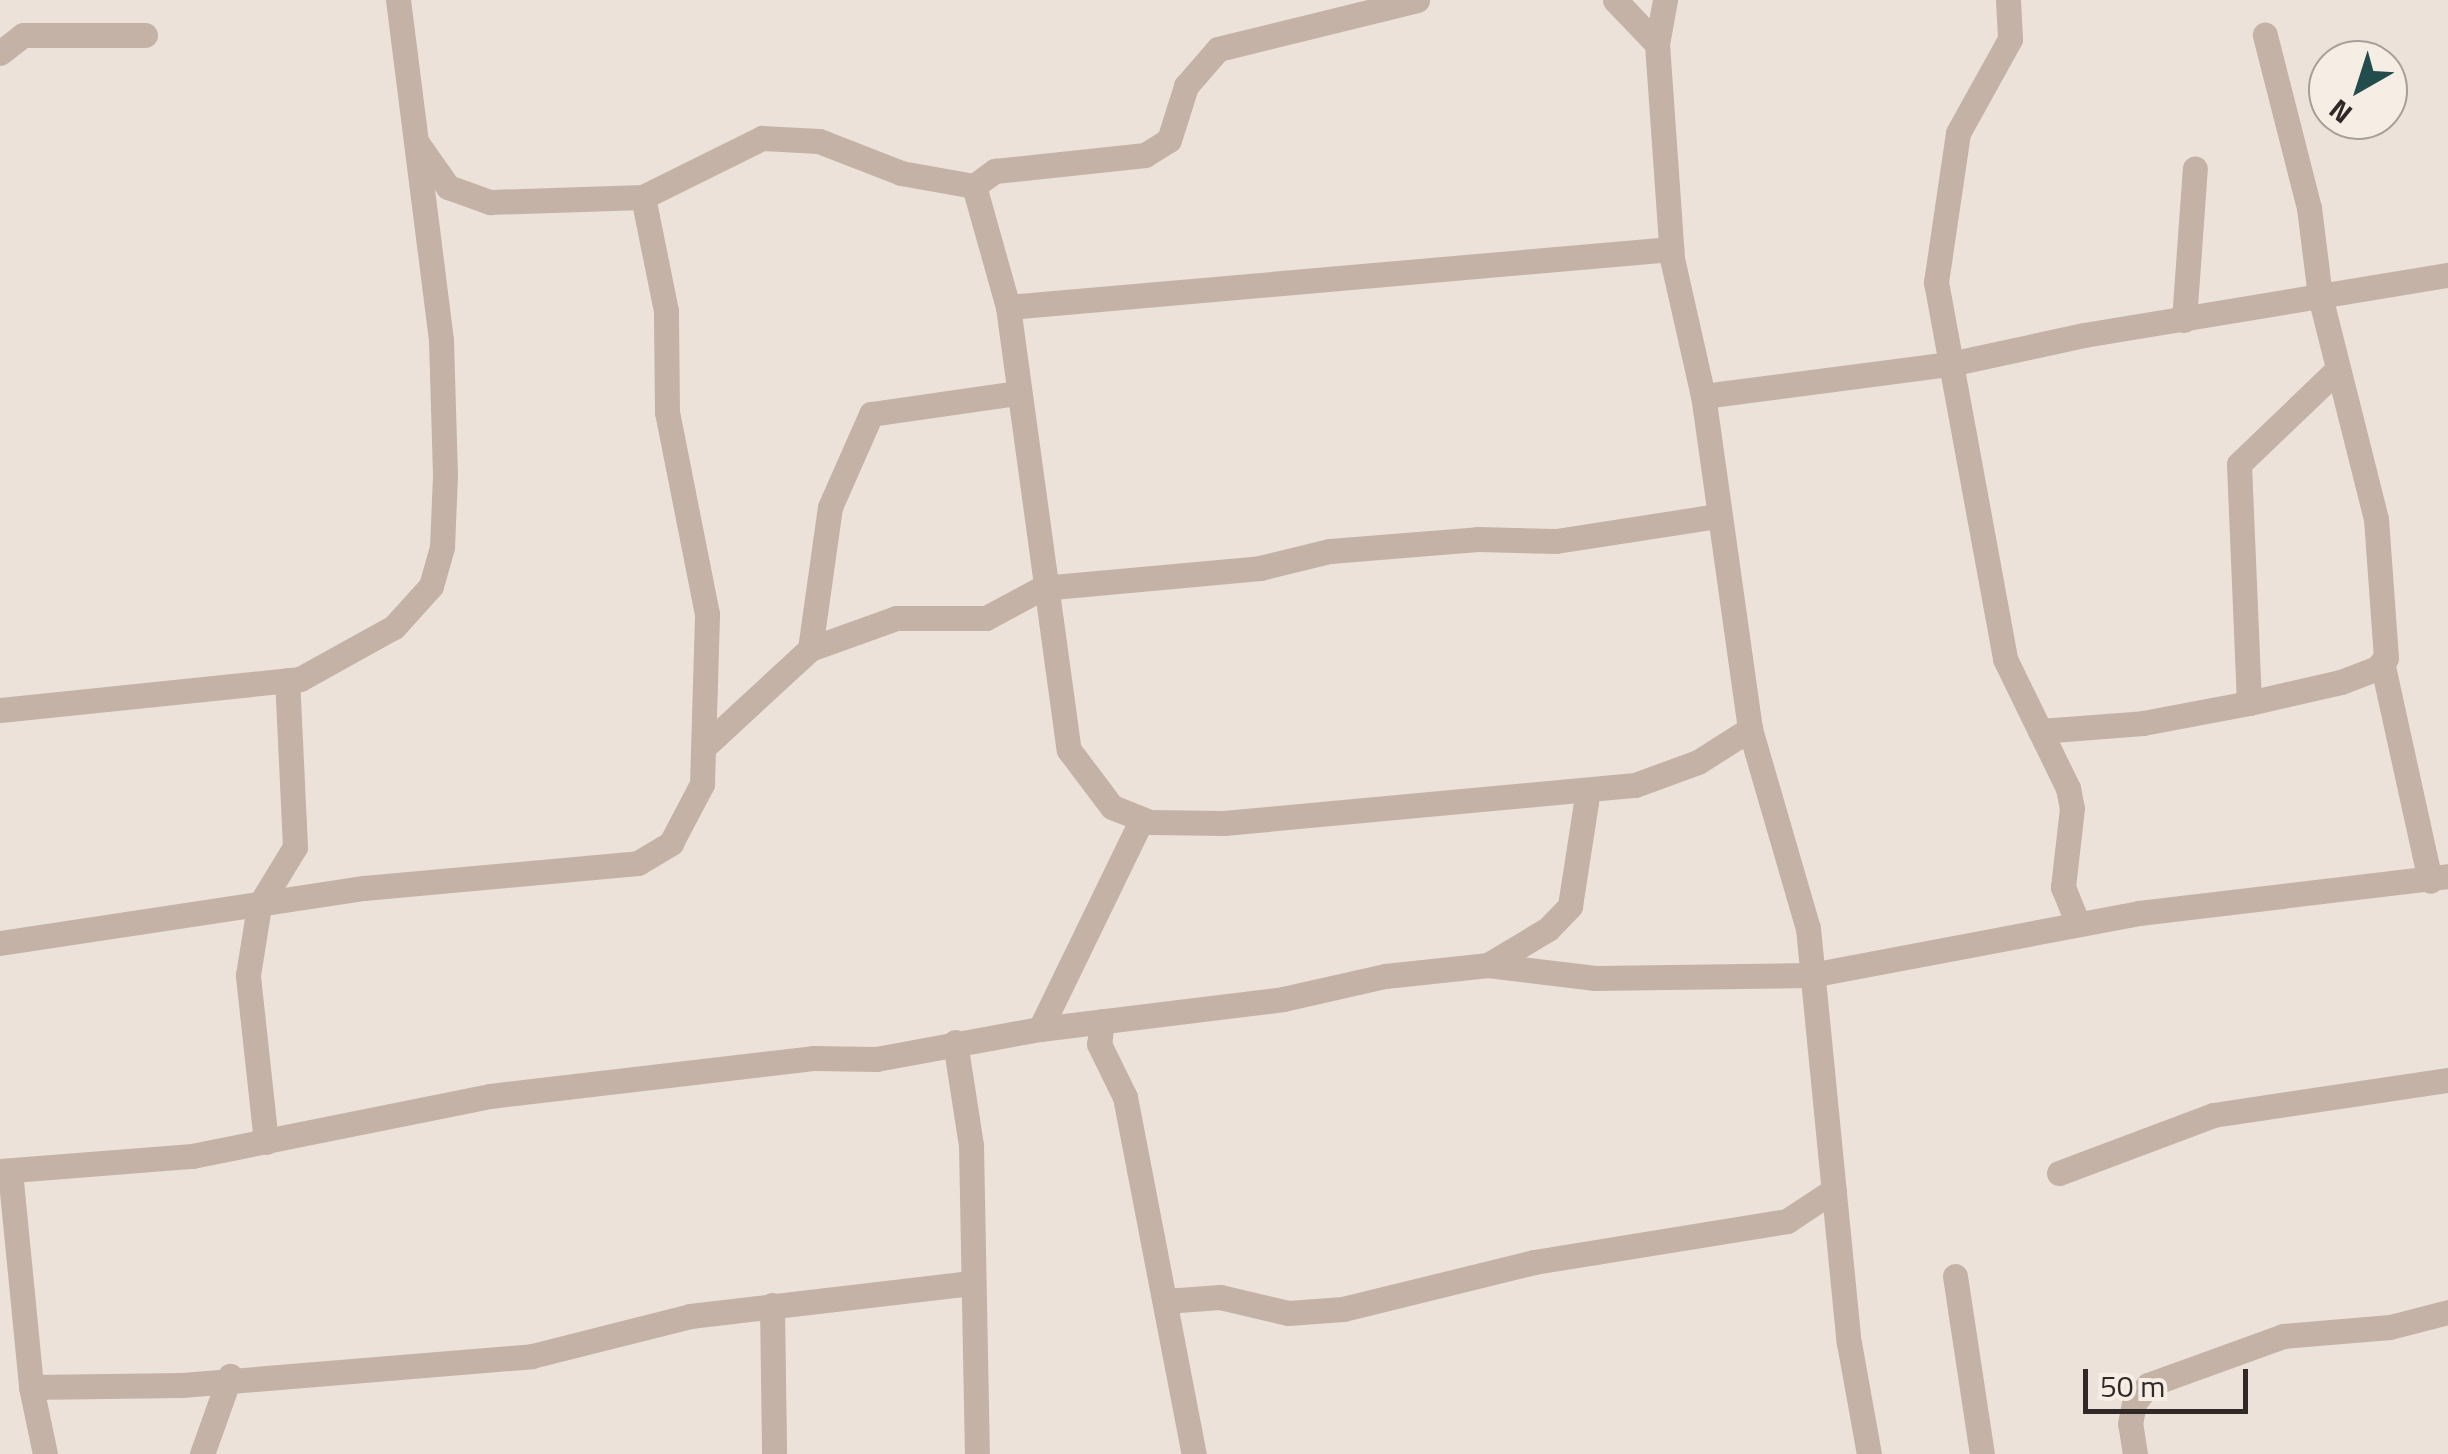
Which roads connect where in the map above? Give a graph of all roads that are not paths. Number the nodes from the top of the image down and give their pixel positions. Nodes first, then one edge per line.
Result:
1 (398, 0) edge
2 (1418, 0) edge
3 (1615, 0) edge
4 (1665, 0) edge
5 (2008, 0) edge
6 (145, 35) dead end
7 (2266, 35) dead end
8 (1657, 44) junction
9 (0, 52) edge
10 (416, 143) junction
11 (2195, 168) dead end
12 (974, 186) junction
13 (644, 197) junction
14 (1671, 250) junction
15 (2448, 275) edge
16 (2320, 296) junction
17 (1008, 307) junction
18 (2184, 320) junction
19 (1950, 364) junction
20 (2336, 370) junction
21 (1016, 393) junction
22 (1703, 396) junction
23 (1718, 516) junction
24 (1042, 588) junction
25 (810, 649) junction
26 (2382, 662) junction
27 (287, 680) junction
28 (2248, 703) junction
29 (0, 710) edge
30 (1750, 729) junction
31 (2040, 732) junction
32 (705, 746) junction
33 (1588, 790) junction
34 (1142, 819) junction
35 (2439, 879) edge
36 (258, 906) junction
37 (2078, 924) junction
38 (0, 943) edge
39 (1488, 965) junction
40 (1811, 975) junction
41 (1102, 1021) junction
42 (1040, 1029) junction
43 (955, 1042) junction
44 (2448, 1080) edge
45 (266, 1142) junction
46 (5, 1171) edge
47 (2059, 1173) dead end
48 (1834, 1190) junction
49 (1954, 1276) dead end
50 (970, 1283) junction
51 (1165, 1301) junction
52 (772, 1305) junction
53 (2448, 1312) edge
54 (230, 1376) junction
55 (31, 1387) junction
56 (43, 1451) edge
57 (202, 1454) edge
58 (774, 1454) edge
59 (976, 1454) edge
60 (1194, 1454) edge
61 (1869, 1454) edge
62 (1982, 1454) edge
63 (2135, 1454) edge

1 - 10 street
2 - 12 street
3 - 8 street
4 - 8 street
5 - 19 street
6 - 9 street
7 - 16 street
8 - 14 street
10 - 13 street
10 - 27 street
11 - 18 street
12 - 13 street
12 - 17 street
13 - 32 street
14 - 17 street
14 - 22 street
15 - 16 street
16 - 18 street
16 - 20 street
17 - 21 street
18 - 19 street
19 - 22 street
19 - 31 street
20 - 26 street
20 - 28 street
21 - 24 street
21 - 25 street
22 - 23 street
23 - 24 street
23 - 30 street
24 - 25 street
24 - 34 street
25 - 32 street
26 - 28 street
26 - 35 street
27 - 29 street
27 - 36 street
28 - 31 street
30 - 33 street
30 - 40 street
31 - 37 street
32 - 36 street
33 - 34 street
33 - 39 street
34 - 42 street
35 - 37 street
36 - 38 street
36 - 45 street
37 - 40 street
39 - 40 street
39 - 41 street
40 - 48 street
41 - 42 street
41 - 51 street
42 - 43 street
43 - 45 street
43 - 50 street
44 - 47 street
45 - 46 street
46 - 55 street
48 - 51 street
48 - 61 street
49 - 62 street
50 - 52 street
50 - 59 street
51 - 60 street
52 - 54 street
52 - 58 street
53 - 63 street
54 - 55 street
54 - 57 street
55 - 56 street

